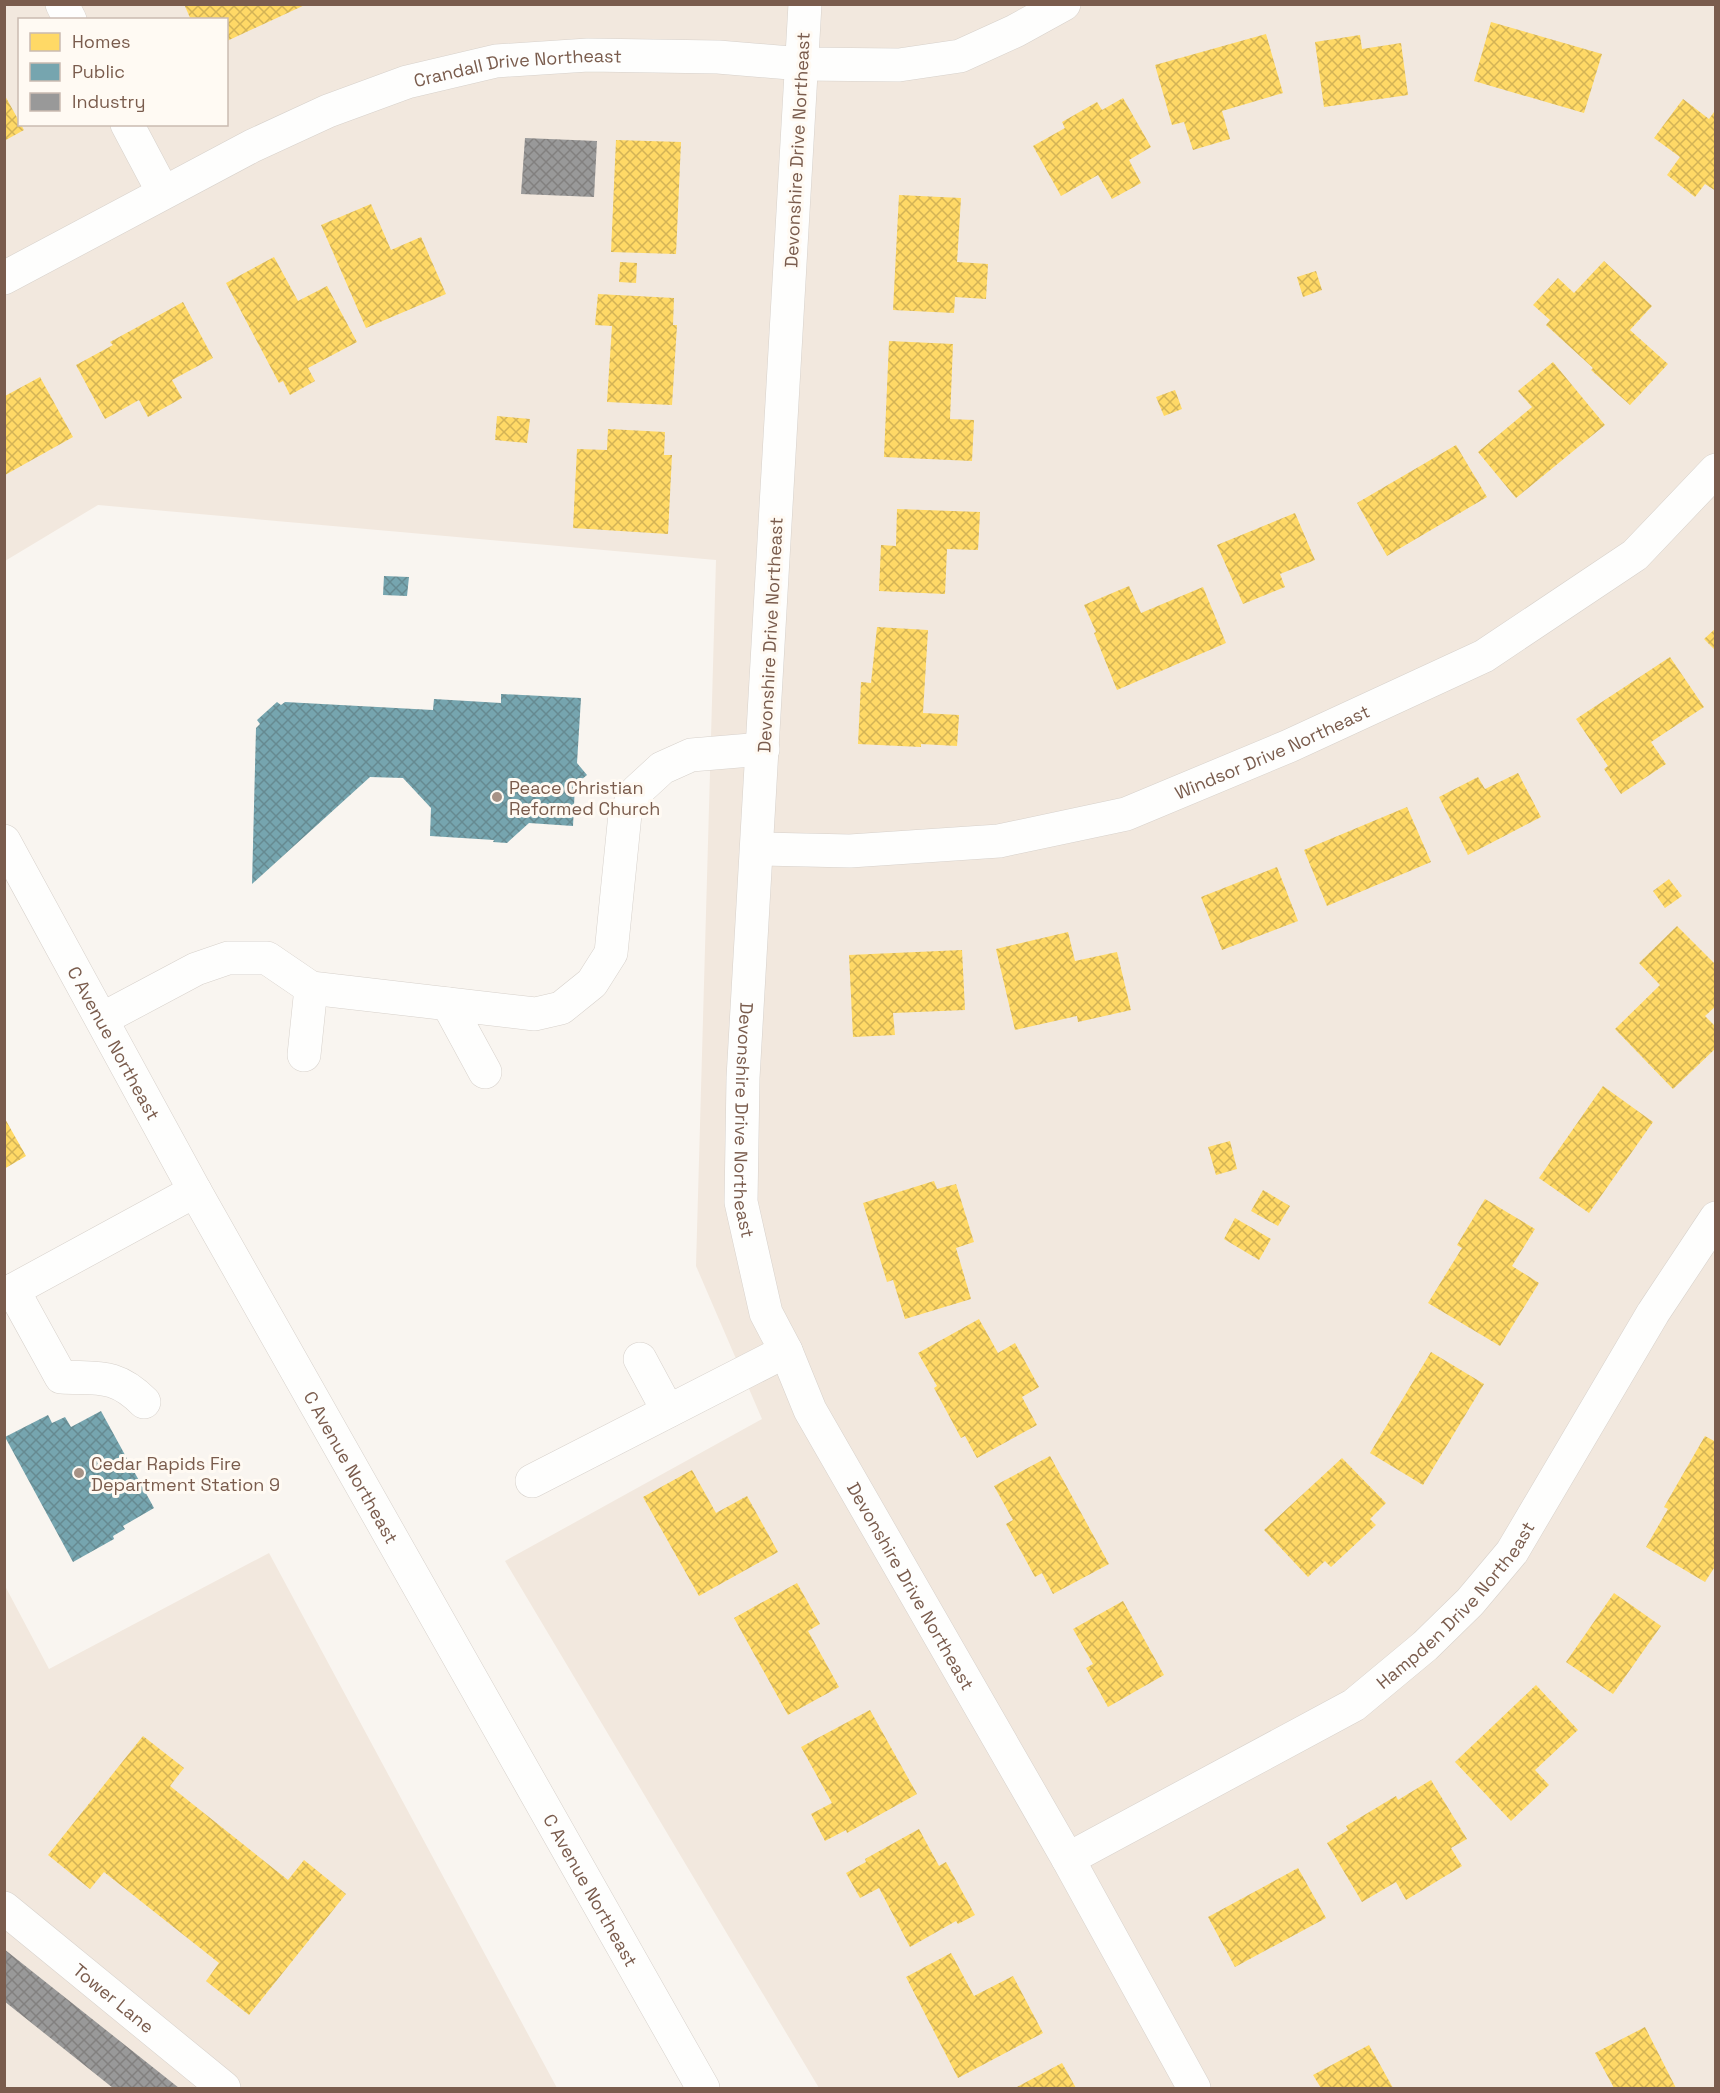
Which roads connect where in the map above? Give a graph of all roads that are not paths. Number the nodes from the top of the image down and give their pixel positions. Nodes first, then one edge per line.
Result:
1 (62, 4) edge
2 (805, 4) edge
3 (1064, 4) edge
4 (69, 18) edge
5 (802, 64) junction
6 (128, 126) edge
7 (163, 192) junction
8 (4, 278) edge
9 (1716, 470) edge
10 (763, 749) junction
11 (4, 841) edge
12 (757, 849) junction
13 (311, 988) junction
14 (448, 1004) junction
15 (102, 1019) junction
16 (304, 1055) dead end
17 (485, 1072) dead end
18 (195, 1191) junction
19 (1716, 1218) edge
20 (9, 1292) edge
21 (786, 1351) junction
22 (640, 1359) dead end
23 (144, 1402) dead end
24 (668, 1411) junction
25 (532, 1481) dead end
26 (1068, 1859) junction
27 (4, 1908) edge
28 (224, 2088) edge
29 (703, 2088) edge
30 (1194, 2088) edge

1 - 4 street
2 - 5 street, Devonshire Drive Northeast
3 - 5 street, Crandall Drive Northeast
5 - 7 street, Crandall Drive Northeast
5 - 10 street, Devonshire Drive Northeast
6 - 7 street
7 - 8 street, Crandall Drive Northeast
9 - 12 street, Windsor Drive Northeast
10 - 12 street, Devonshire Drive Northeast
10 - 14 street
11 - 15 street, C Avenue Northeast
12 - 21 street, Devonshire Drive Northeast
13 - 14 street
13 - 15 street
13 - 16 street
14 - 17 street
15 - 18 street, C Avenue Northeast
18 - 20 street
18 - 29 street, C Avenue Northeast
19 - 26 street, Hampden Drive Northeast
20 - 23 street
21 - 24 street
21 - 26 street, Devonshire Drive Northeast
22 - 24 street
24 - 25 street
26 - 30 street, Devonshire Drive Northeast
27 - 28 street, Tower Lane

